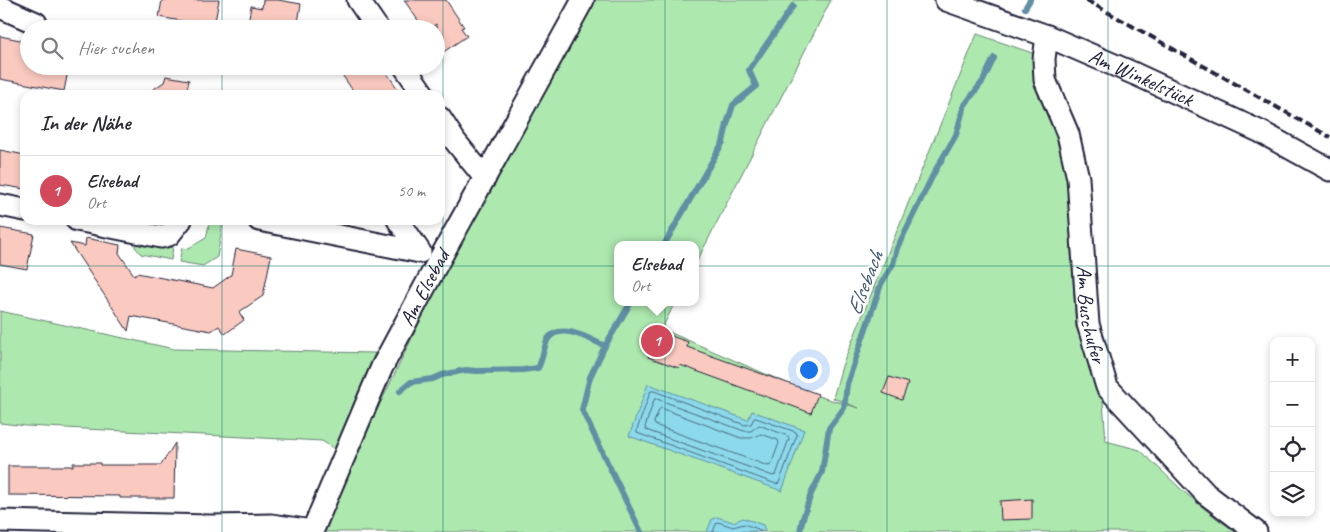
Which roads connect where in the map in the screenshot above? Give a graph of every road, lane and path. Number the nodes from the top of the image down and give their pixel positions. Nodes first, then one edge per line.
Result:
1 (358, 0) edge
2 (946, 0) edge
3 (582, 1) edge
4 (0, 7) edge
5 (29, 20) edge
6 (372, 20) edge
7 (1048, 36) junction
8 (410, 75) edge
9 (421, 90) edge
10 (445, 126) edge
11 (1330, 170) edge
12 (485, 178) junction
13 (0, 205) edge
14 (20, 209) edge
15 (102, 225) edge
16 (177, 225) edge
17 (284, 225) edge
18 (401, 225) edge
19 (420, 252) junction
20 (437, 264) junction
21 (0, 521) edge
22 (312, 531) edge
23 (1256, 532) edge

1 - 6 street
2 - 7 street, Am Winkelstück
3 - 12 street, Am Elsebad
4 - 5 street
7 - 11 street, Am Winkelstück
7 - 23 street, Am Buschufer
8 - 9 street
10 - 12 street
12 - 20 street, Am Elsebad
13 - 14 street
15 - 16 street
17 - 19 street
18 - 19 street
19 - 20 street
20 - 22 street, Am Elsebad
21 - 22 street

